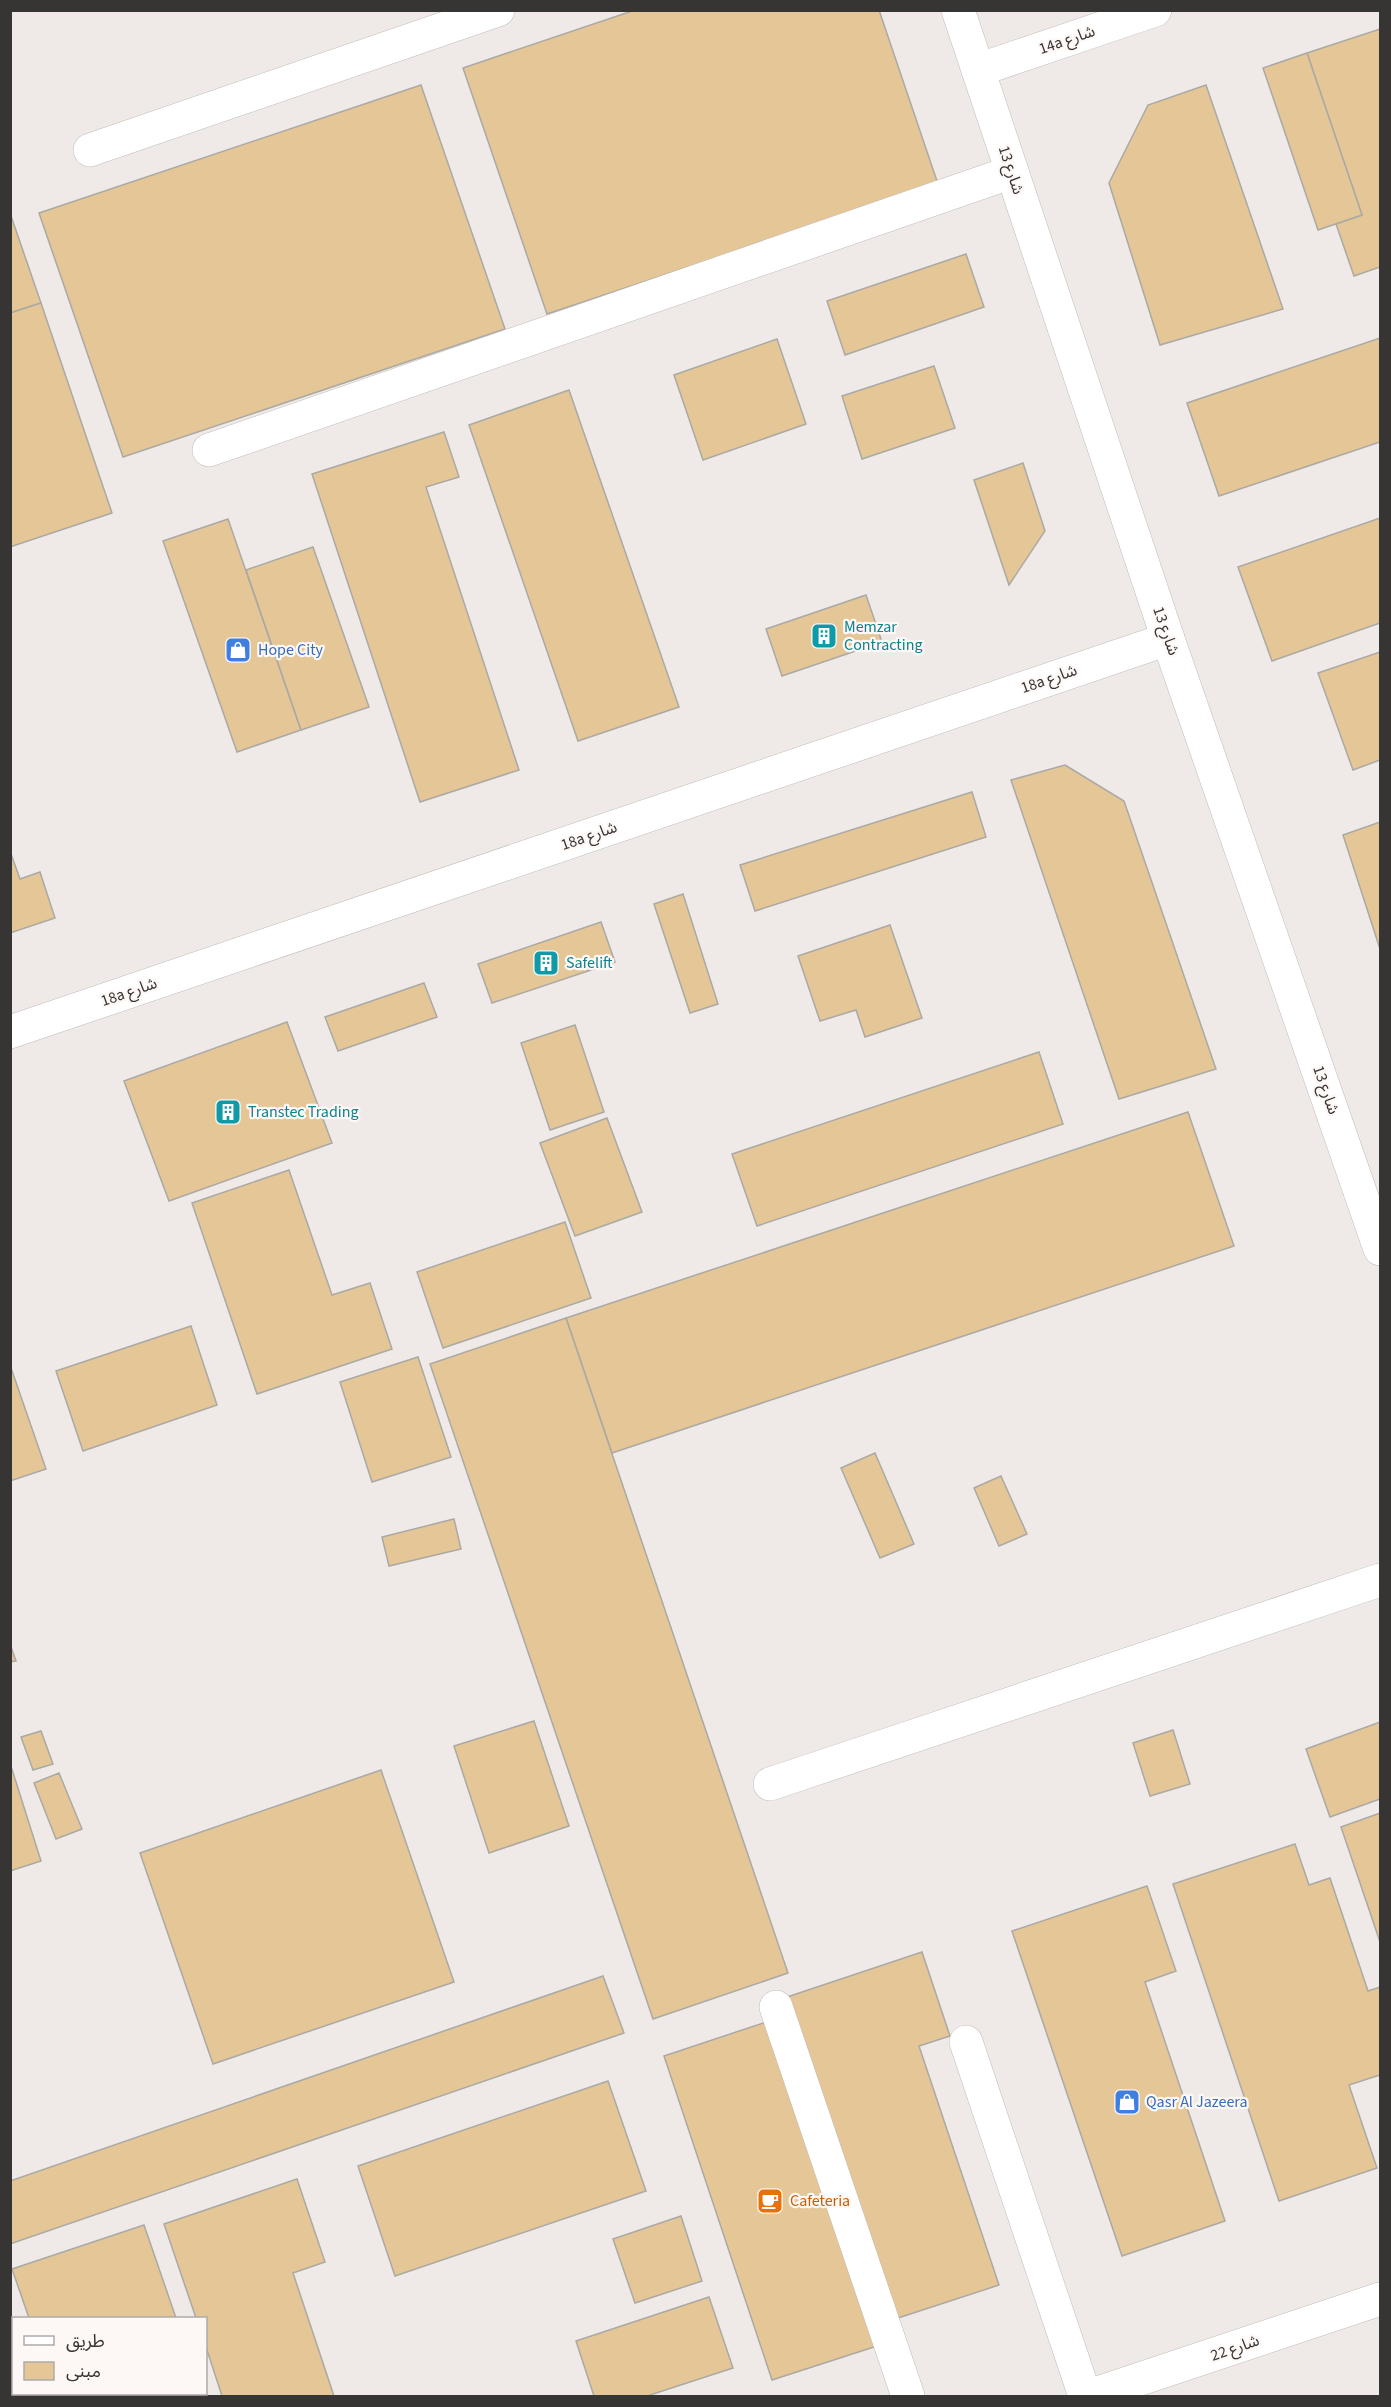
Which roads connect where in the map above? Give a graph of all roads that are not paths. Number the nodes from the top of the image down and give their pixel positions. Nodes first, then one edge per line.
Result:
1 (498, 10) edge
2 (958, 10) edge
3 (1155, 10) edge
4 (978, 70) junction
5 (90, 150) dead end
6 (1012, 172) junction
7 (208, 450) dead end
8 (1168, 639) junction
9 (10, 1032) edge
10 (1369, 1176) edge
11 (1380, 1249) edge
12 (1380, 1580) edge
13 (770, 1784) dead end
14 (776, 2007) dead end
15 (966, 2042) dead end
16 (1380, 2299) edge
17 (908, 2397) edge
18 (1085, 2397) edge
19 (1089, 2397) edge

1 - 5 street
2 - 4 street, شارع 13
3 - 4 street, 14a شارع
4 - 6 street, شارع 13
6 - 7 street
6 - 8 street, شارع 13
8 - 9 street, 18a شارع
8 - 10 street, شارع 13
10 - 11 street, شارع 13
12 - 13 street
14 - 17 street
15 - 18 street
16 - 19 street, شارع 22

